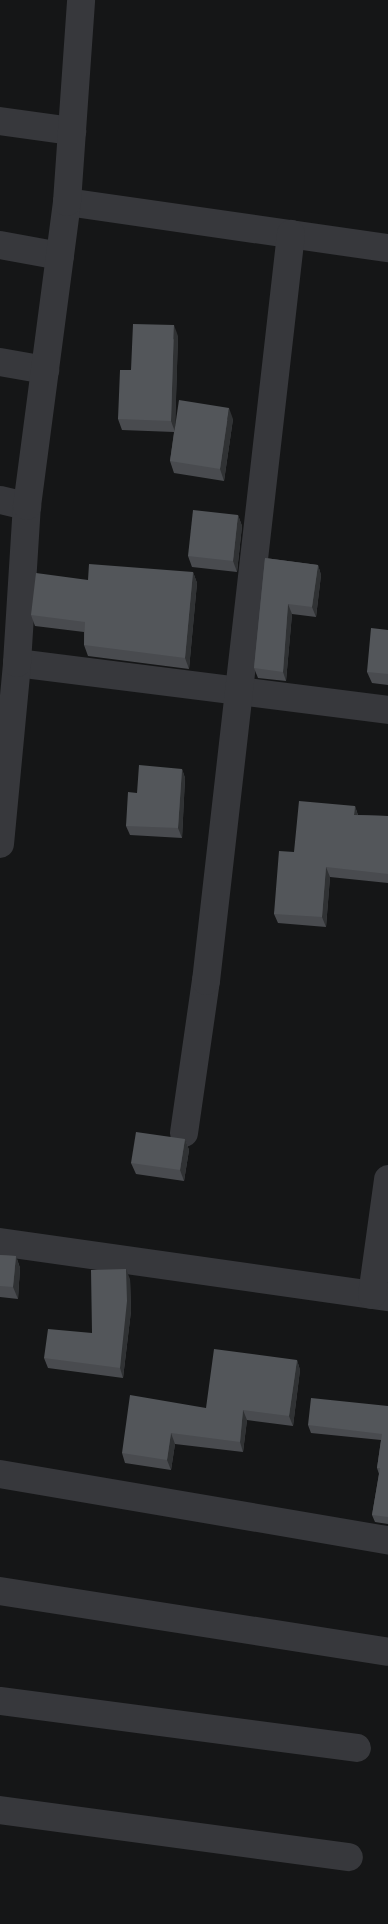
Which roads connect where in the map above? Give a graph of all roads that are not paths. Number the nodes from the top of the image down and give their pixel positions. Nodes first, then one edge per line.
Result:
1 (81, 0) edge
2 (0, 120) edge
3 (72, 130) junction
4 (67, 202) junction
5 (291, 234) junction
6 (0, 245) edge
7 (388, 248) edge
8 (60, 256) junction
9 (0, 362) edge
10 (45, 370) junction
11 (0, 500) edge
12 (27, 506) junction
13 (11, 594) edge
14 (11, 669) edge
15 (238, 691) junction
16 (388, 710) edge
17 (0, 844) edge
18 (184, 1133) dead end
19 (388, 1179) edge
20 (0, 1242) edge
21 (380, 1296) edge
22 (0, 1474) edge
23 (388, 1540) edge
24 (0, 1591) edge
25 (388, 1652) edge
26 (0, 1701) edge
27 (357, 1748) dead end
28 (0, 1810) edge
29 (349, 1857) dead end

1 - 3 street
2 - 3 street
3 - 4 street
4 - 5 street
4 - 8 street
5 - 7 street
5 - 15 street
6 - 8 street
8 - 10 street
9 - 10 street
10 - 12 street
11 - 12 street
12 - 13 street
13 - 14 street
14 - 15 street
14 - 17 street
15 - 16 street
15 - 18 street
19 - 21 street
20 - 21 street
22 - 23 street
24 - 25 street
26 - 27 street
28 - 29 street

